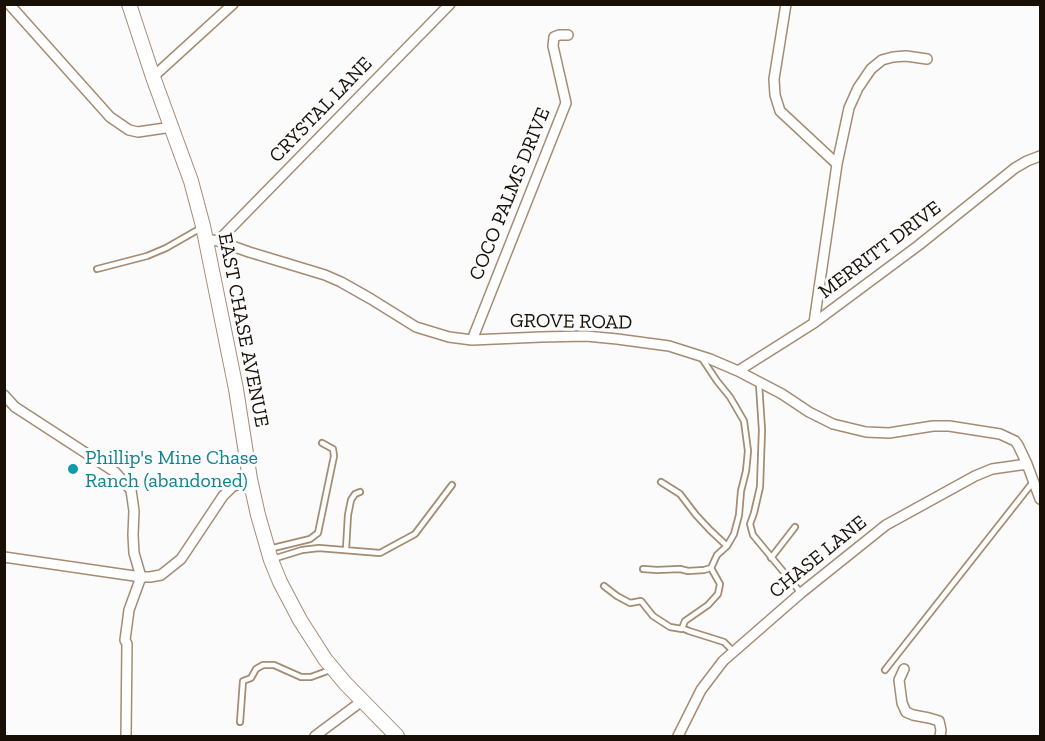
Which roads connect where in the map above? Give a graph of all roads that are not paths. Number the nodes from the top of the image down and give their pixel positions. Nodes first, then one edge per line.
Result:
1 (9, 4) edge
2 (129, 4) edge
3 (233, 4) edge
4 (450, 4) edge
5 (786, 4) edge
6 (568, 35) dead end
7 (927, 59) dead end
8 (153, 77) junction
9 (172, 127) junction
10 (1041, 156) edge
11 (837, 164) junction
12 (209, 235) junction
13 (97, 269) dead end
14 (814, 323) junction
15 (472, 340) junction
16 (701, 357) junction
17 (738, 371) junction
18 (759, 381) junction
19 (4, 395) edge
20 (322, 443) dead end
21 (1027, 464) junction
22 (250, 479) junction
23 (661, 482) dead end
24 (1033, 482) junction
25 (452, 485) dead end
26 (360, 492) dead end
27 (1041, 499) edge
28 (795, 528) dead end
29 (727, 546) junction
30 (346, 549) junction
31 (269, 555) junction
32 (4, 557) edge
33 (771, 558) junction
34 (711, 568) junction
35 (643, 569) dead end
36 (141, 577) junction
37 (604, 586) dead end
38 (801, 593) junction
39 (682, 629) junction
40 (733, 651) junction
41 (333, 669) junction
42 (904, 669) dead end
43 (885, 670) dead end
44 (362, 700) junction
45 (240, 722) dead end
46 (126, 736) edge
47 (315, 736) edge
48 (397, 736) edge
49 (678, 736) edge
50 (940, 736) edge

1 - 9 street
2 - 8 main road, EAST CHASE AVENUE
3 - 8 street
4 - 12 street, CRYSTAL LANE
5 - 11 street
6 - 15 street, COCO PALMS DRIVE
7 - 11 street
8 - 9 main road, EAST CHASE AVENUE
9 - 12 main road, EAST CHASE AVENUE
10 - 14 street, MERRITT DRIVE
11 - 14 street
12 - 13 lane
12 - 15 street, GROVE ROAD
12 - 22 main road, EAST CHASE AVENUE
14 - 17 street, MERRITT DRIVE
15 - 16 street, GROVE ROAD
16 - 17 street, GROVE ROAD
16 - 29 lane
17 - 18 street, GROVE ROAD
18 - 21 street, GROVE ROAD
18 - 33 lane
19 - 36 street
20 - 31 lane
21 - 24 street, GROVE ROAD
21 - 38 street, CHASE LANE
22 - 31 main road, EAST CHASE AVENUE
22 - 36 street
23 - 29 lane
24 - 27 street, GROVE ROAD
24 - 43 lane
25 - 30 lane
26 - 30 lane
28 - 33 lane
29 - 34 lane
30 - 31 lane
31 - 41 main road, EAST CHASE AVENUE
32 - 36 street
33 - 38 lane
34 - 35 lane
34 - 39 lane
36 - 46 street
37 - 39 lane
38 - 40 street, CHASE LANE
39 - 40 lane
40 - 49 street, CHASE LANE
41 - 44 main road, EAST CHASE AVENUE
41 - 45 lane
42 - 50 street
44 - 47 street
44 - 48 main road, EAST CHASE AVENUE

